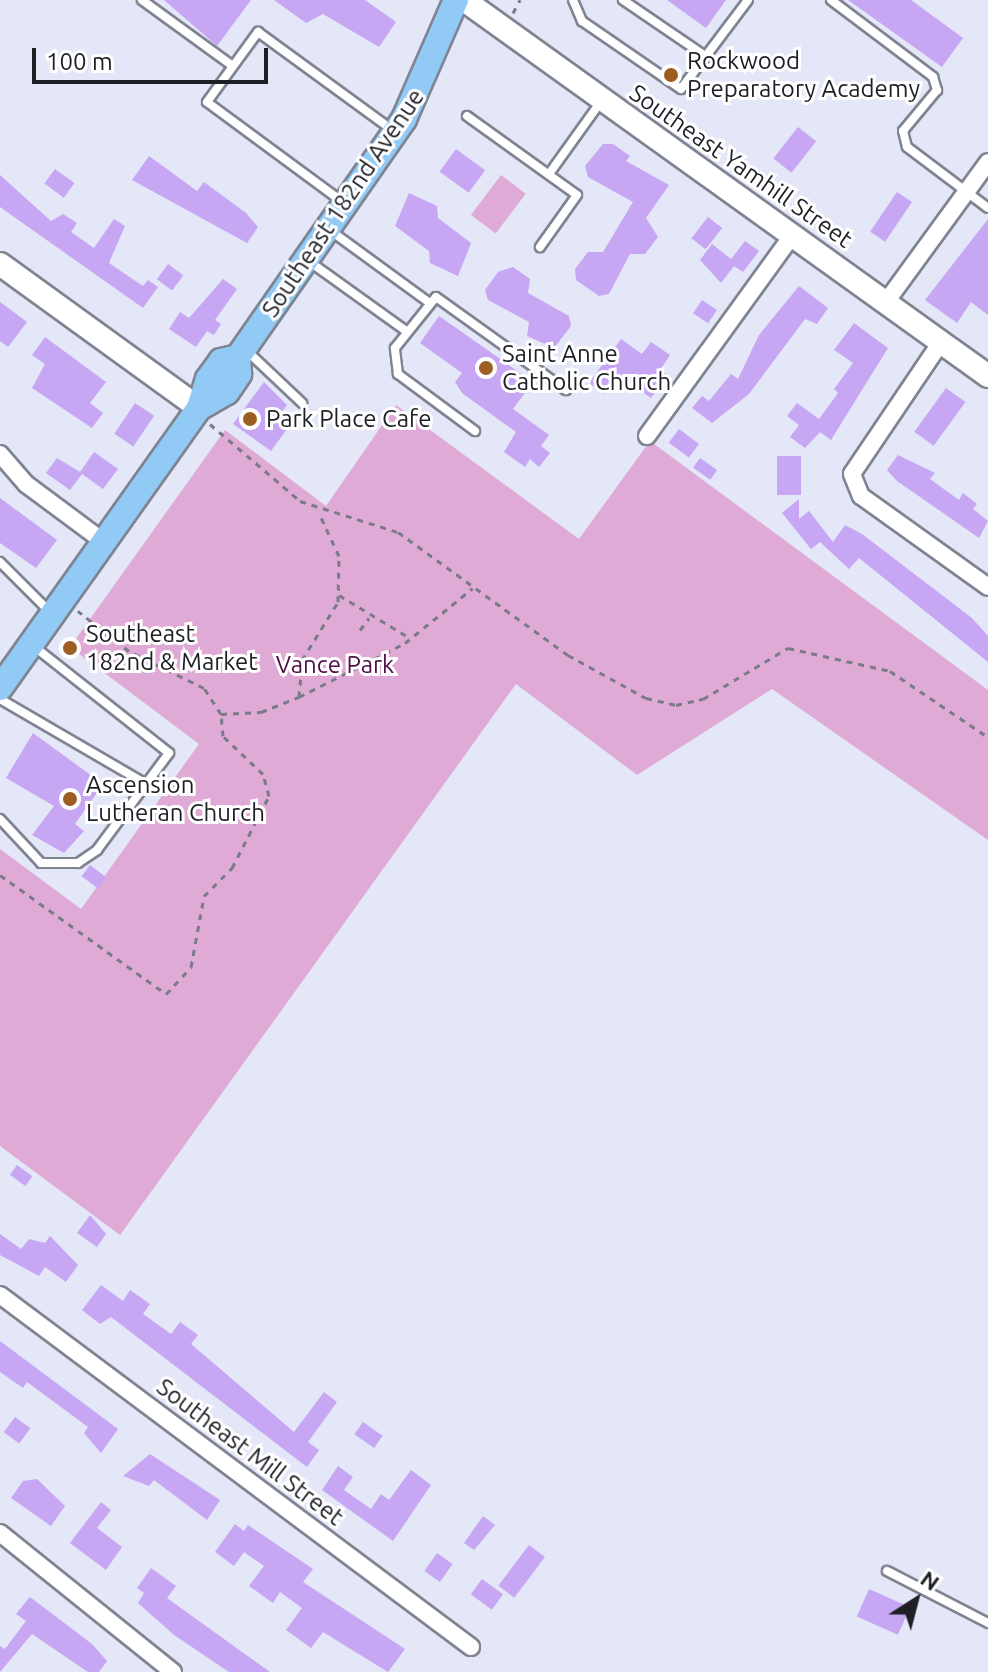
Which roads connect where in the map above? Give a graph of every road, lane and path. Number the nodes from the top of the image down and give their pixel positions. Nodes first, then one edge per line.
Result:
1 (142, 0) edge
2 (456, 0) edge
3 (464, 0) edge
4 (520, 0) edge
5 (573, 0) edge
6 (623, 0) edge
7 (748, 0) edge
8 (831, 0) edge
9 (513, 13) dead end
10 (705, 56) junction
11 (233, 66) junction
12 (602, 99) junction
13 (467, 116) dead end
14 (395, 132) junction
15 (988, 162) edge
16 (549, 174) junction
17 (966, 192) junction
18 (344, 203) junction
19 (988, 208) edge
20 (327, 228) junction
21 (793, 234) junction
22 (540, 247) dead end
23 (306, 259) junction
24 (0, 264) edge
25 (427, 301) junction
26 (886, 302) junction
27 (406, 331) junction
28 (941, 342) junction
29 (240, 353) junction
30 (988, 376) edge
31 (566, 390) dead end
32 (302, 403) dead end
33 (197, 410) junction
34 (475, 431) dead end
35 (647, 436) dead end
36 (0, 454) edge
37 (317, 510) junction
38 (104, 542) junction
39 (0, 562) edge
40 (988, 587) edge
41 (473, 588) junction
42 (339, 595) junction
43 (58, 607) junction
44 (369, 618) junction
45 (360, 630) dead end
46 (410, 639) junction
47 (31, 645) junction
48 (0, 688) edge
49 (299, 697) junction
50 (0, 699) edge
51 (221, 714) junction
52 (988, 737) edge
53 (146, 784) junction
54 (0, 819) edge
55 (0, 875) edge
56 (0, 1295) edge
57 (0, 1533) edge
58 (887, 1571) dead end
59 (988, 1623) edge
60 (471, 1647) dead end
61 (173, 1672) edge

1 - 11 lane
2 - 14 main road, Southeast 182nd Avenue
3 - 12 street, Southeast Yamhill Street
4 - 9 path
5 - 10 lane
6 - 10 lane
7 - 10 lane
8 - 17 lane
11 - 14 lane
11 - 18 lane
12 - 16 lane
12 - 21 street, Southeast Yamhill Street
13 - 16 lane
14 - 18 main road, Southeast 182nd Avenue
15 - 17 street
16 - 22 lane
17 - 19 lane
17 - 26 street
18 - 20 main road, Southeast 182nd Avenue
20 - 23 main road, Southeast 182nd Avenue
20 - 25 lane
21 - 26 street, Southeast Yamhill Street
21 - 35 street
23 - 27 lane
23 - 29 main road, Southeast 182nd Avenue
24 - 33 street
25 - 27 lane
25 - 31 lane
26 - 28 street, Southeast Yamhill Street
27 - 34 lane
28 - 30 street, Southeast Yamhill Street
28 - 40 street
29 - 32 lane
29 - 33 main road, Southeast 182nd Avenue
33 - 37 path
33 - 38 main road, Southeast 182nd Avenue
36 - 38 street
37 - 41 path
37 - 42 path
38 - 43 main road, Southeast 182nd Avenue
39 - 43 lane
41 - 46 path
41 - 52 path
42 - 44 path
42 - 49 path
43 - 47 main road, Southeast 182nd Avenue
43 - 51 path
44 - 45 path
44 - 46 path
46 - 49 path
47 - 48 main road, Southeast 182nd Avenue
47 - 53 lane
49 - 51 path
50 - 53 lane
51 - 55 path
53 - 54 lane
56 - 60 street, Southeast Mill Street
57 - 61 street
58 - 59 lane

